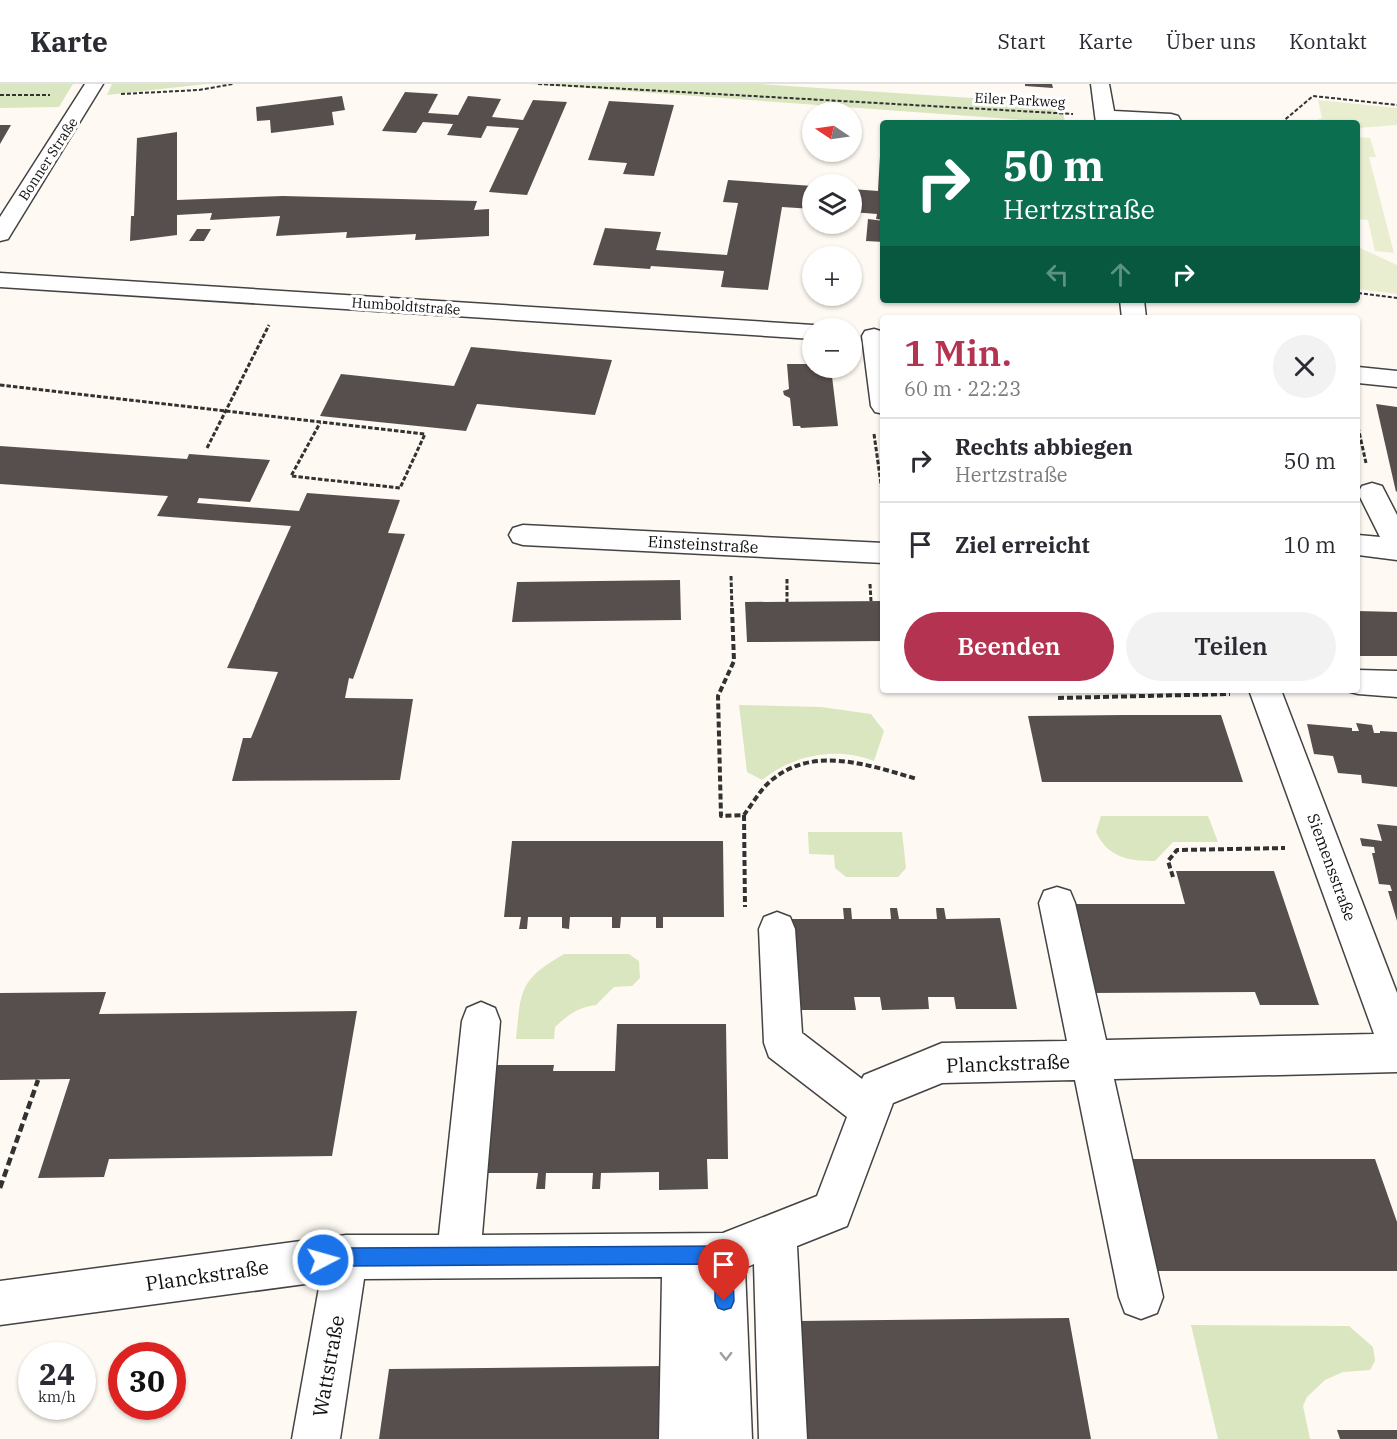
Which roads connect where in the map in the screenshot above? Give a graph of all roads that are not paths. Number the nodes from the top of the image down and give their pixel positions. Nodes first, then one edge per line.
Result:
1 (94, 84) edge
2 (1100, 84) edge
3 (1105, 119) edge
4 (1171, 120) edge
5 (0, 234) edge
6 (0, 280) edge
7 (802, 331) edge
8 (870, 335) edge
9 (1360, 375) edge
10 (1397, 379) edge
11 (880, 386) edge
12 (1372, 493) dead end
13 (523, 535) dead end
14 (1397, 543) edge
15 (1360, 545) edge
16 (1397, 550) edge
17 (880, 553) edge
18 (1360, 682) edge
19 (1397, 684) edge
20 (1266, 693) edge
21 (1057, 903) dead end
22 (777, 929) dead end
23 (481, 1021) dead end
24 (1397, 1044) edge
25 (1397, 1053) edge
26 (1090, 1060) junction
27 (870, 1110) junction
28 (775, 1234) junction
29 (704, 1256) junction
30 (346, 1257) junction
31 (458, 1257) junction
32 (1141, 1297) dead end
33 (0, 1303) edge
34 (316, 1439) edge
35 (682, 1439) edge
36 (728, 1439) edge
37 (783, 1439) edge

1 - 5 street, Bonner Straße
2 - 3 street
3 - 4 street
6 - 7 street, Humboldtstraße
8 - 11 street
9 - 10 street
12 - 14 street
13 - 17 street, Einsteinstraße
15 - 16 street
18 - 19 street
20 - 24 street, Siemensstraße
21 - 26 street
22 - 27 street
23 - 31 street
25 - 26 street, Planckstraße
26 - 27 street, Planckstraße
26 - 32 street
27 - 28 street, Planckstraße
28 - 29 street, Planckstraße
28 - 37 street
29 - 31 street, Planckstraße
29 - 35 street
29 -> 36 street
30 - 31 street, Planckstraße
30 - 33 street, Planckstraße
30 - 34 street, Wattstraße

